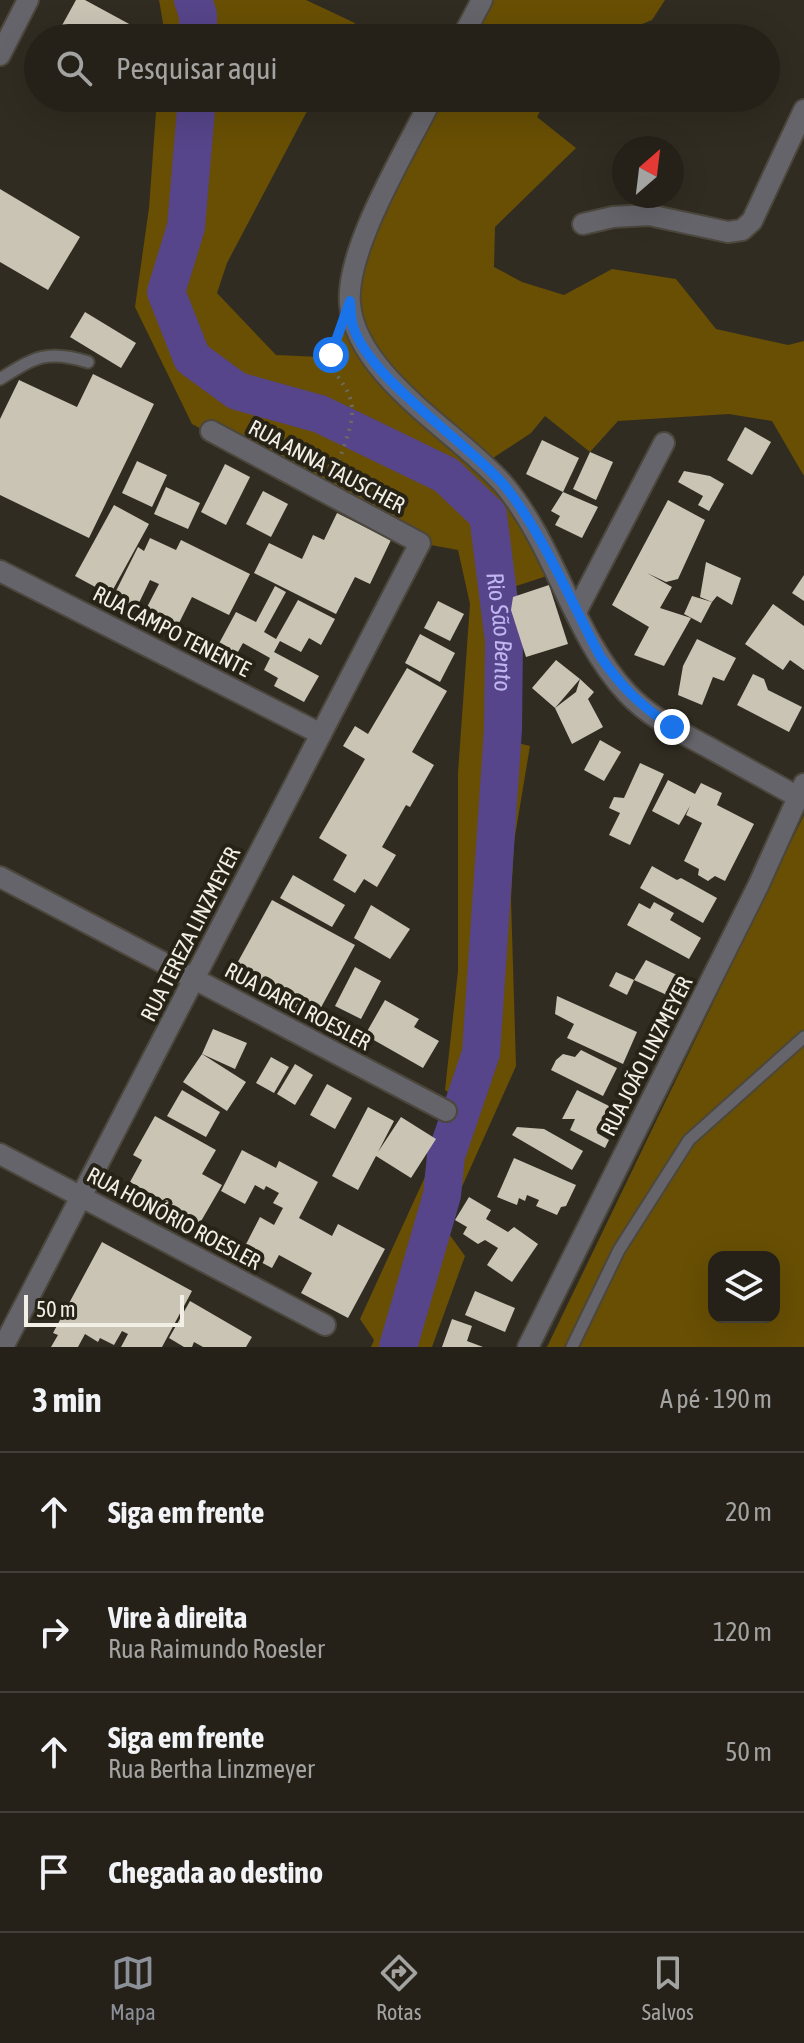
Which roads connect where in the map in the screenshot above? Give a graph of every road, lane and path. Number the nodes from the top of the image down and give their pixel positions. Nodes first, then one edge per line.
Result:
1 (28, 0) edge
2 (482, 0) edge
3 (469, 24) edge
4 (0, 55) edge
5 (804, 110) edge
6 (425, 112) edge
7 (583, 224) dead end
8 (350, 301) junction
9 (88, 362) dead end
10 (0, 379) edge
11 (211, 431) dead end
12 (664, 443) dead end
13 (340, 455) dead end
14 (420, 543) joint
15 (0, 571) edge
16 (576, 612) junction
17 (321, 734) junction
18 (801, 791) edge
19 (0, 877) edge
20 (194, 978) junction
21 (804, 1037) edge
22 (446, 1111) dead end
23 (0, 1154) edge
24 (81, 1197) junction
25 (325, 1325) dead end
26 (3, 1347) edge
27 (528, 1347) edge
28 (572, 1347) edge

1 - 4 street
2 - 3 street
5 - 7 street
6 - 8 street
8 - 13 path
8 - 16 street
9 - 10 lane
11 - 14 street, RUA ANNA TAUSCHER
12 - 16 street
14 - 17 street, RUA TEREZA LINZMEYER
15 - 17 street, RUA CAMPO TENENTE
16 - 18 street
17 - 20 street, RUA TEREZA LINZMEYER
18 - 27 street, RUA JOÃO LINZMEYER
19 - 20 street, RUA DARCI ROESLER
20 - 22 street, RUA DARCI ROESLER
20 - 24 street, RUA TEREZA LINZMEYER
21 - 28 lane
23 - 24 street, RUA HONÓRIO ROESLER
24 - 25 street, RUA HONÓRIO ROESLER
24 - 26 street, RUA TEREZA LINZMEYER

